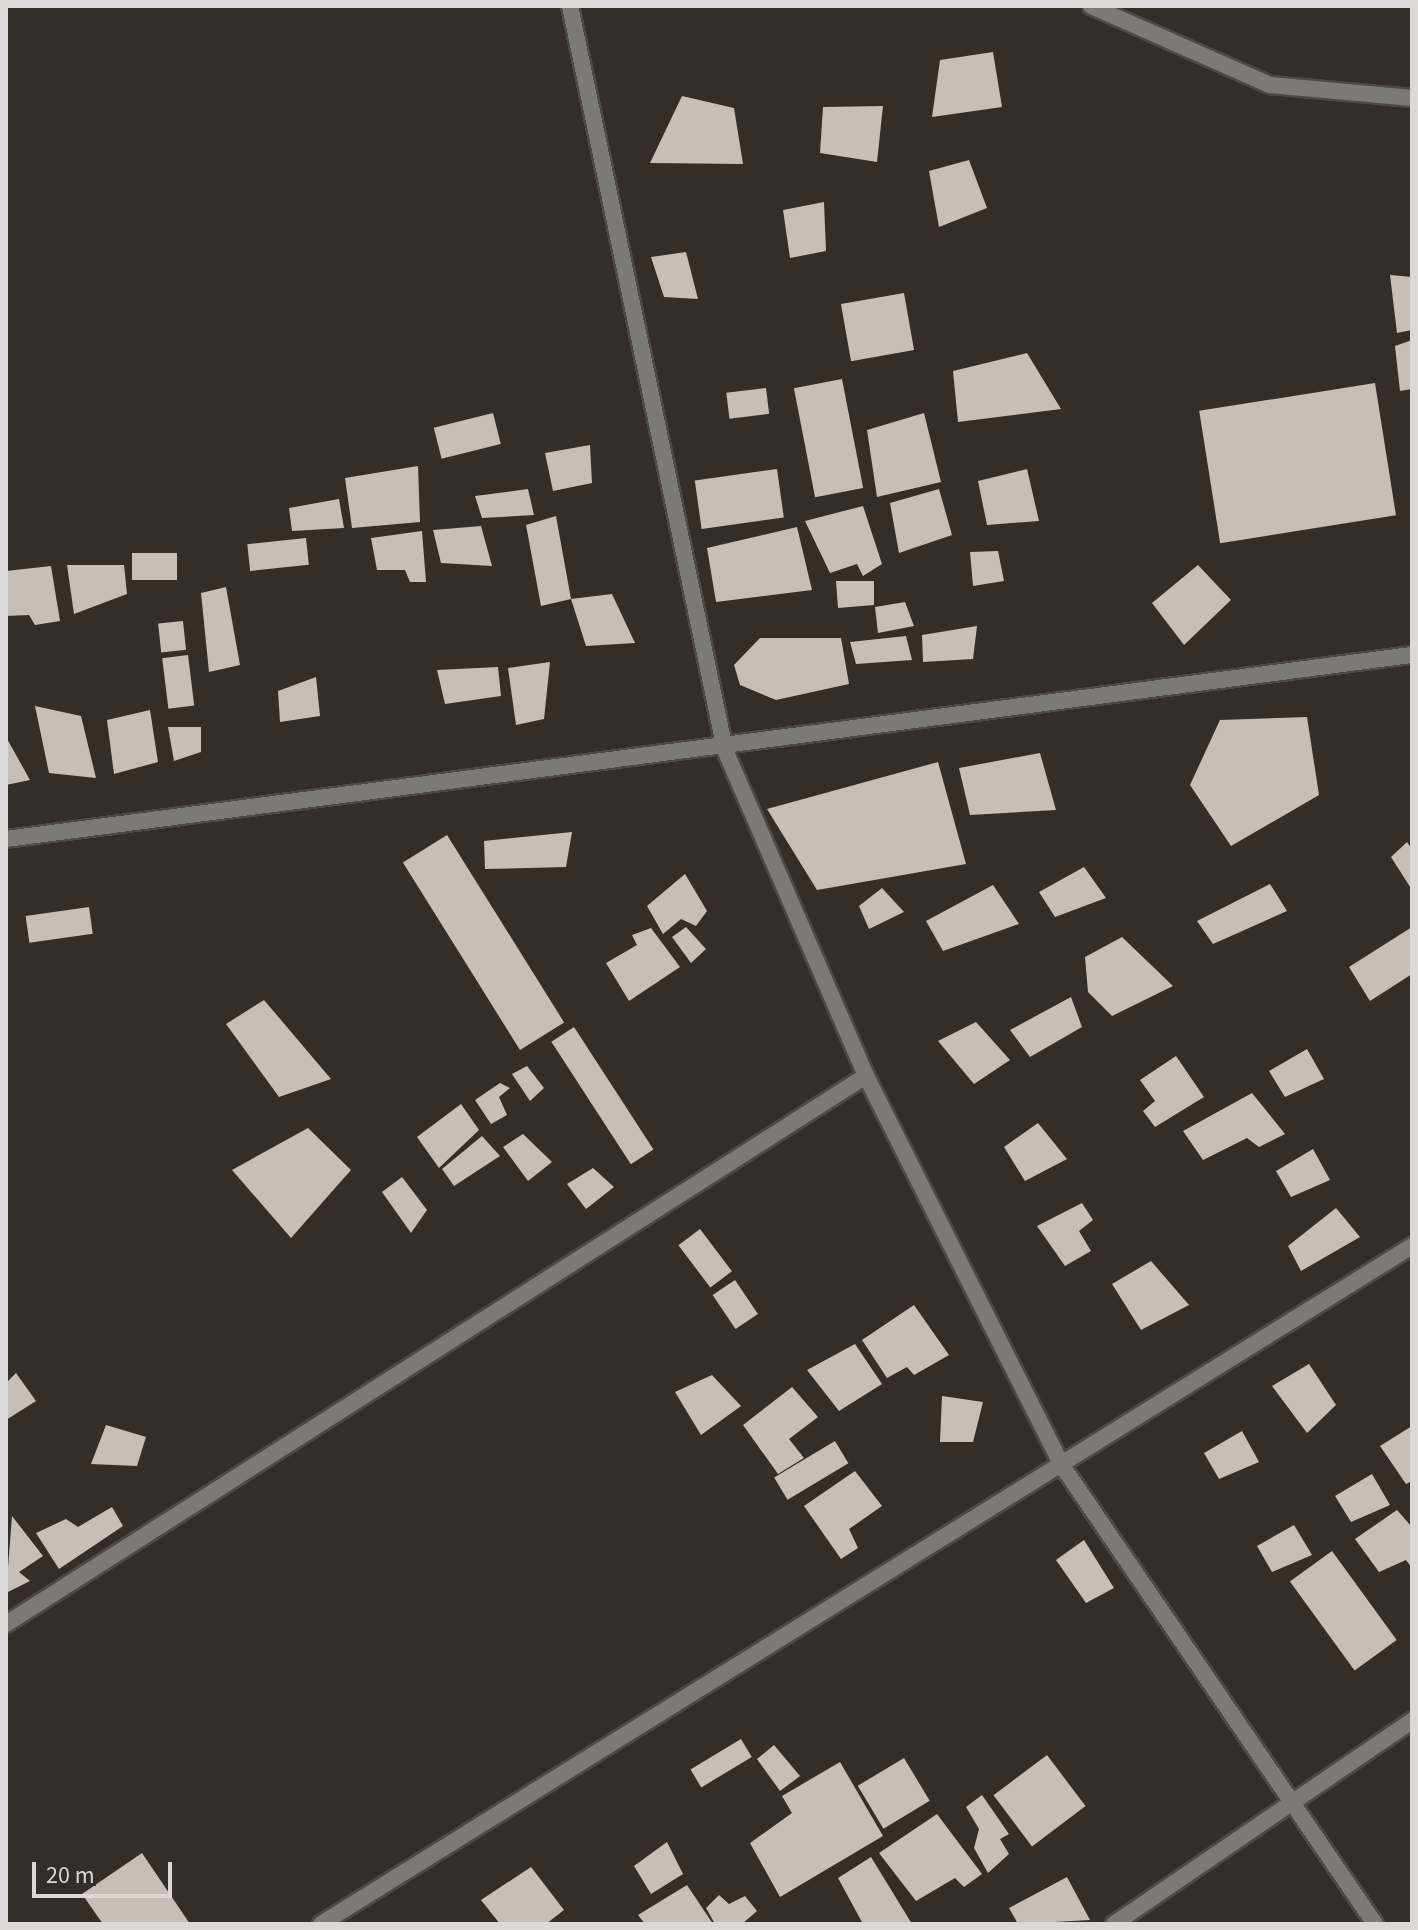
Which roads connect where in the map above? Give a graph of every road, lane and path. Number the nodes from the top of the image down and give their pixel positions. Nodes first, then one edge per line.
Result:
1 (570, 6) edge
2 (1091, 6) edge
3 (1412, 98) edge
4 (1412, 655) edge
5 (725, 750) junction
6 (6, 839) edge
7 (866, 1076) junction
8 (1412, 1246) edge
9 (1063, 1467) junction
10 (6, 1624) edge
11 (1412, 1721) edge
12 (1296, 1799) junction
13 (321, 1924) edge
14 (1114, 1924) edge
15 (1375, 1924) edge

1 - 5 street
2 - 3 street
4 - 5 street
5 - 6 street
5 - 7 street
7 - 9 street
7 - 10 street
8 - 9 street
9 - 12 street
9 - 13 street
11 - 12 street
12 - 14 street
12 - 15 street

